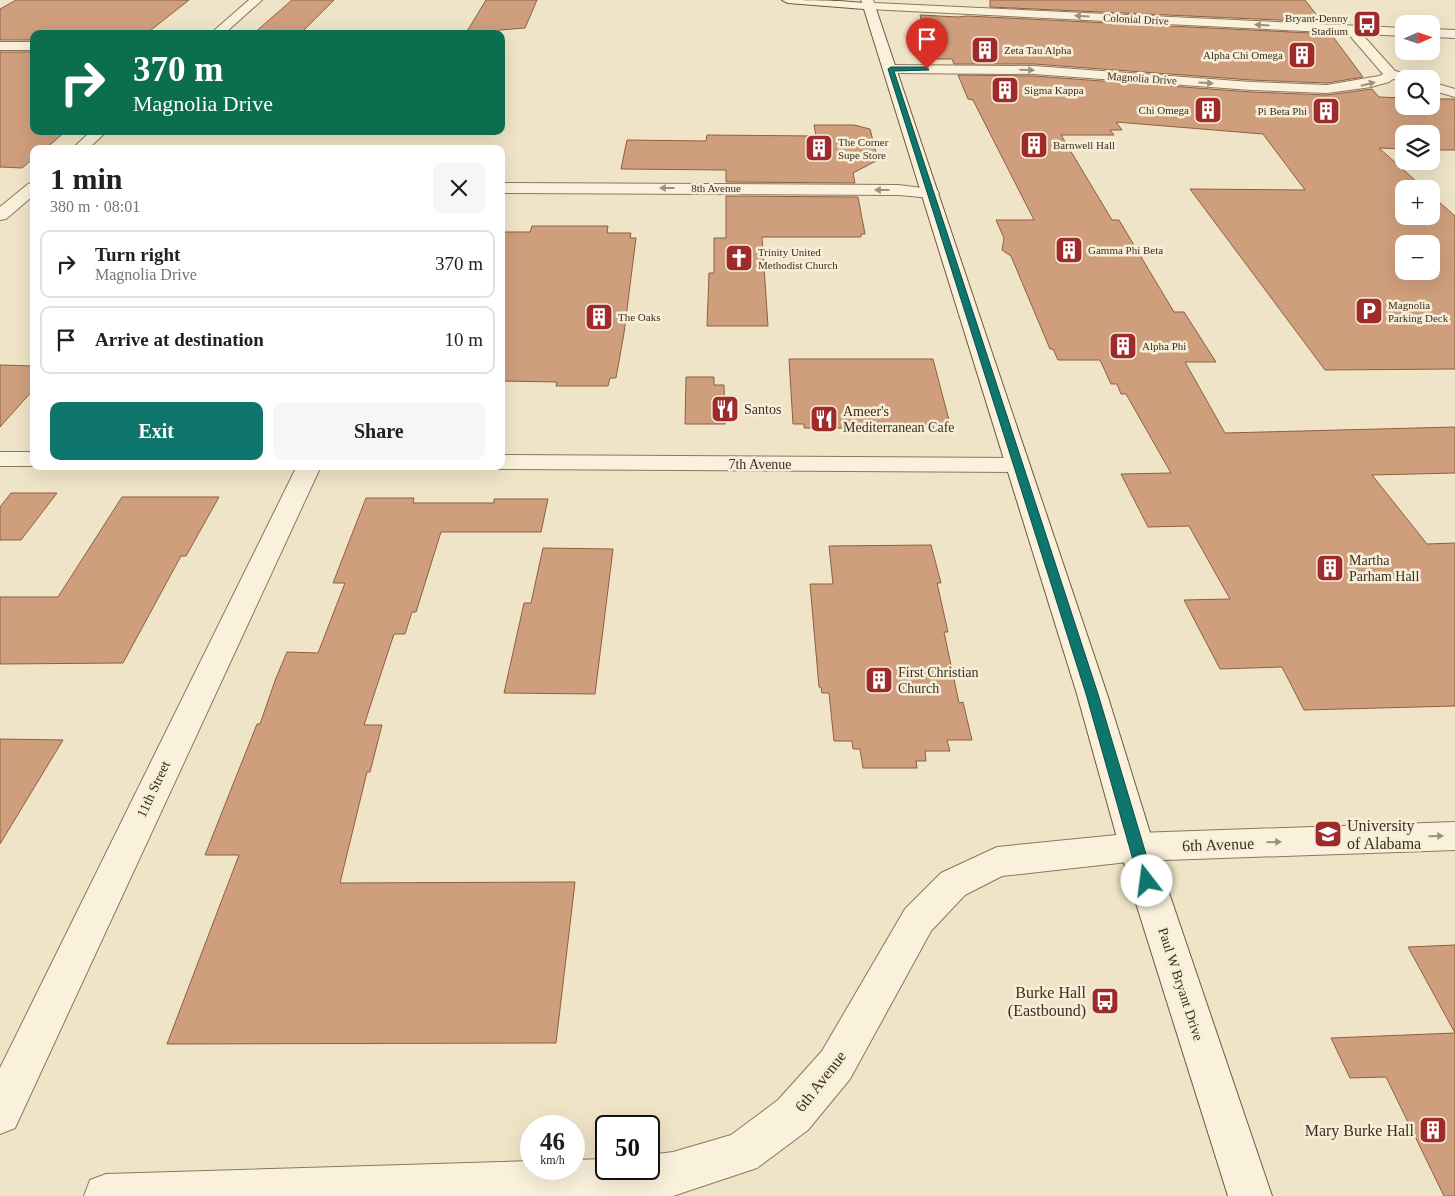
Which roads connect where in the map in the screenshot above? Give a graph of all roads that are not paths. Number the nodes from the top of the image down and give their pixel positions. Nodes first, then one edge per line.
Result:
1 (256, 0) edge
2 (788, 0) edge
3 (830, 0) edge
4 (815, 2) junction
5 (868, 3) edge
6 (1345, 29) junction
7 (221, 30) edge
8 (1395, 32) edge
9 (1440, 33) edge
10 (1455, 34) edge
11 (0, 46) edge
12 (30, 46) edge
13 (891, 69) junction
14 (1390, 74) junction
15 (1395, 75) edge
16 (1440, 89) edge
17 (1455, 93) edge
18 (95, 135) edge
19 (84, 145) edge
20 (8, 187) dead end
21 (30, 187) edge
22 (505, 188) edge
23 (30, 190) edge
24 (931, 193) junction
25 (0, 215) edge
26 (0, 459) edge
27 (30, 460) edge
28 (505, 462) edge
29 (1018, 465) junction
30 (307, 470) edge
31 (1455, 836) edge
32 (1137, 846) junction
33 (0, 1113) edge
34 (106, 1196) edge
35 (1250, 1196) edge

1 - 7 street
2 - 4 street
3 - 4 street
4 - 5 street, Colonial Drive
6 -> 5 street, Colonial Drive
5 - 13 street, Paul W Bryant Drive
6 - 8 street, Colonial Drive
6 - 14 street
9 - 10 street
11 - 12 street
13 -> 14 street, Magnolia Drive
13 - 24 street, Paul W Bryant Drive
14 - 15 street
16 - 17 street
18 - 19 street
20 - 21 street
24 -> 22 street, 8th Avenue
23 - 25 street
24 - 29 street, Paul W Bryant Drive
26 - 27 street
28 - 29 street, 7th Avenue
29 - 32 street, Paul W Bryant Drive
30 - 33 street, 11th Street
32 -> 31 street, 6th Avenue
32 - 34 street, 6th Avenue
32 - 35 street, Paul W Bryant Drive

